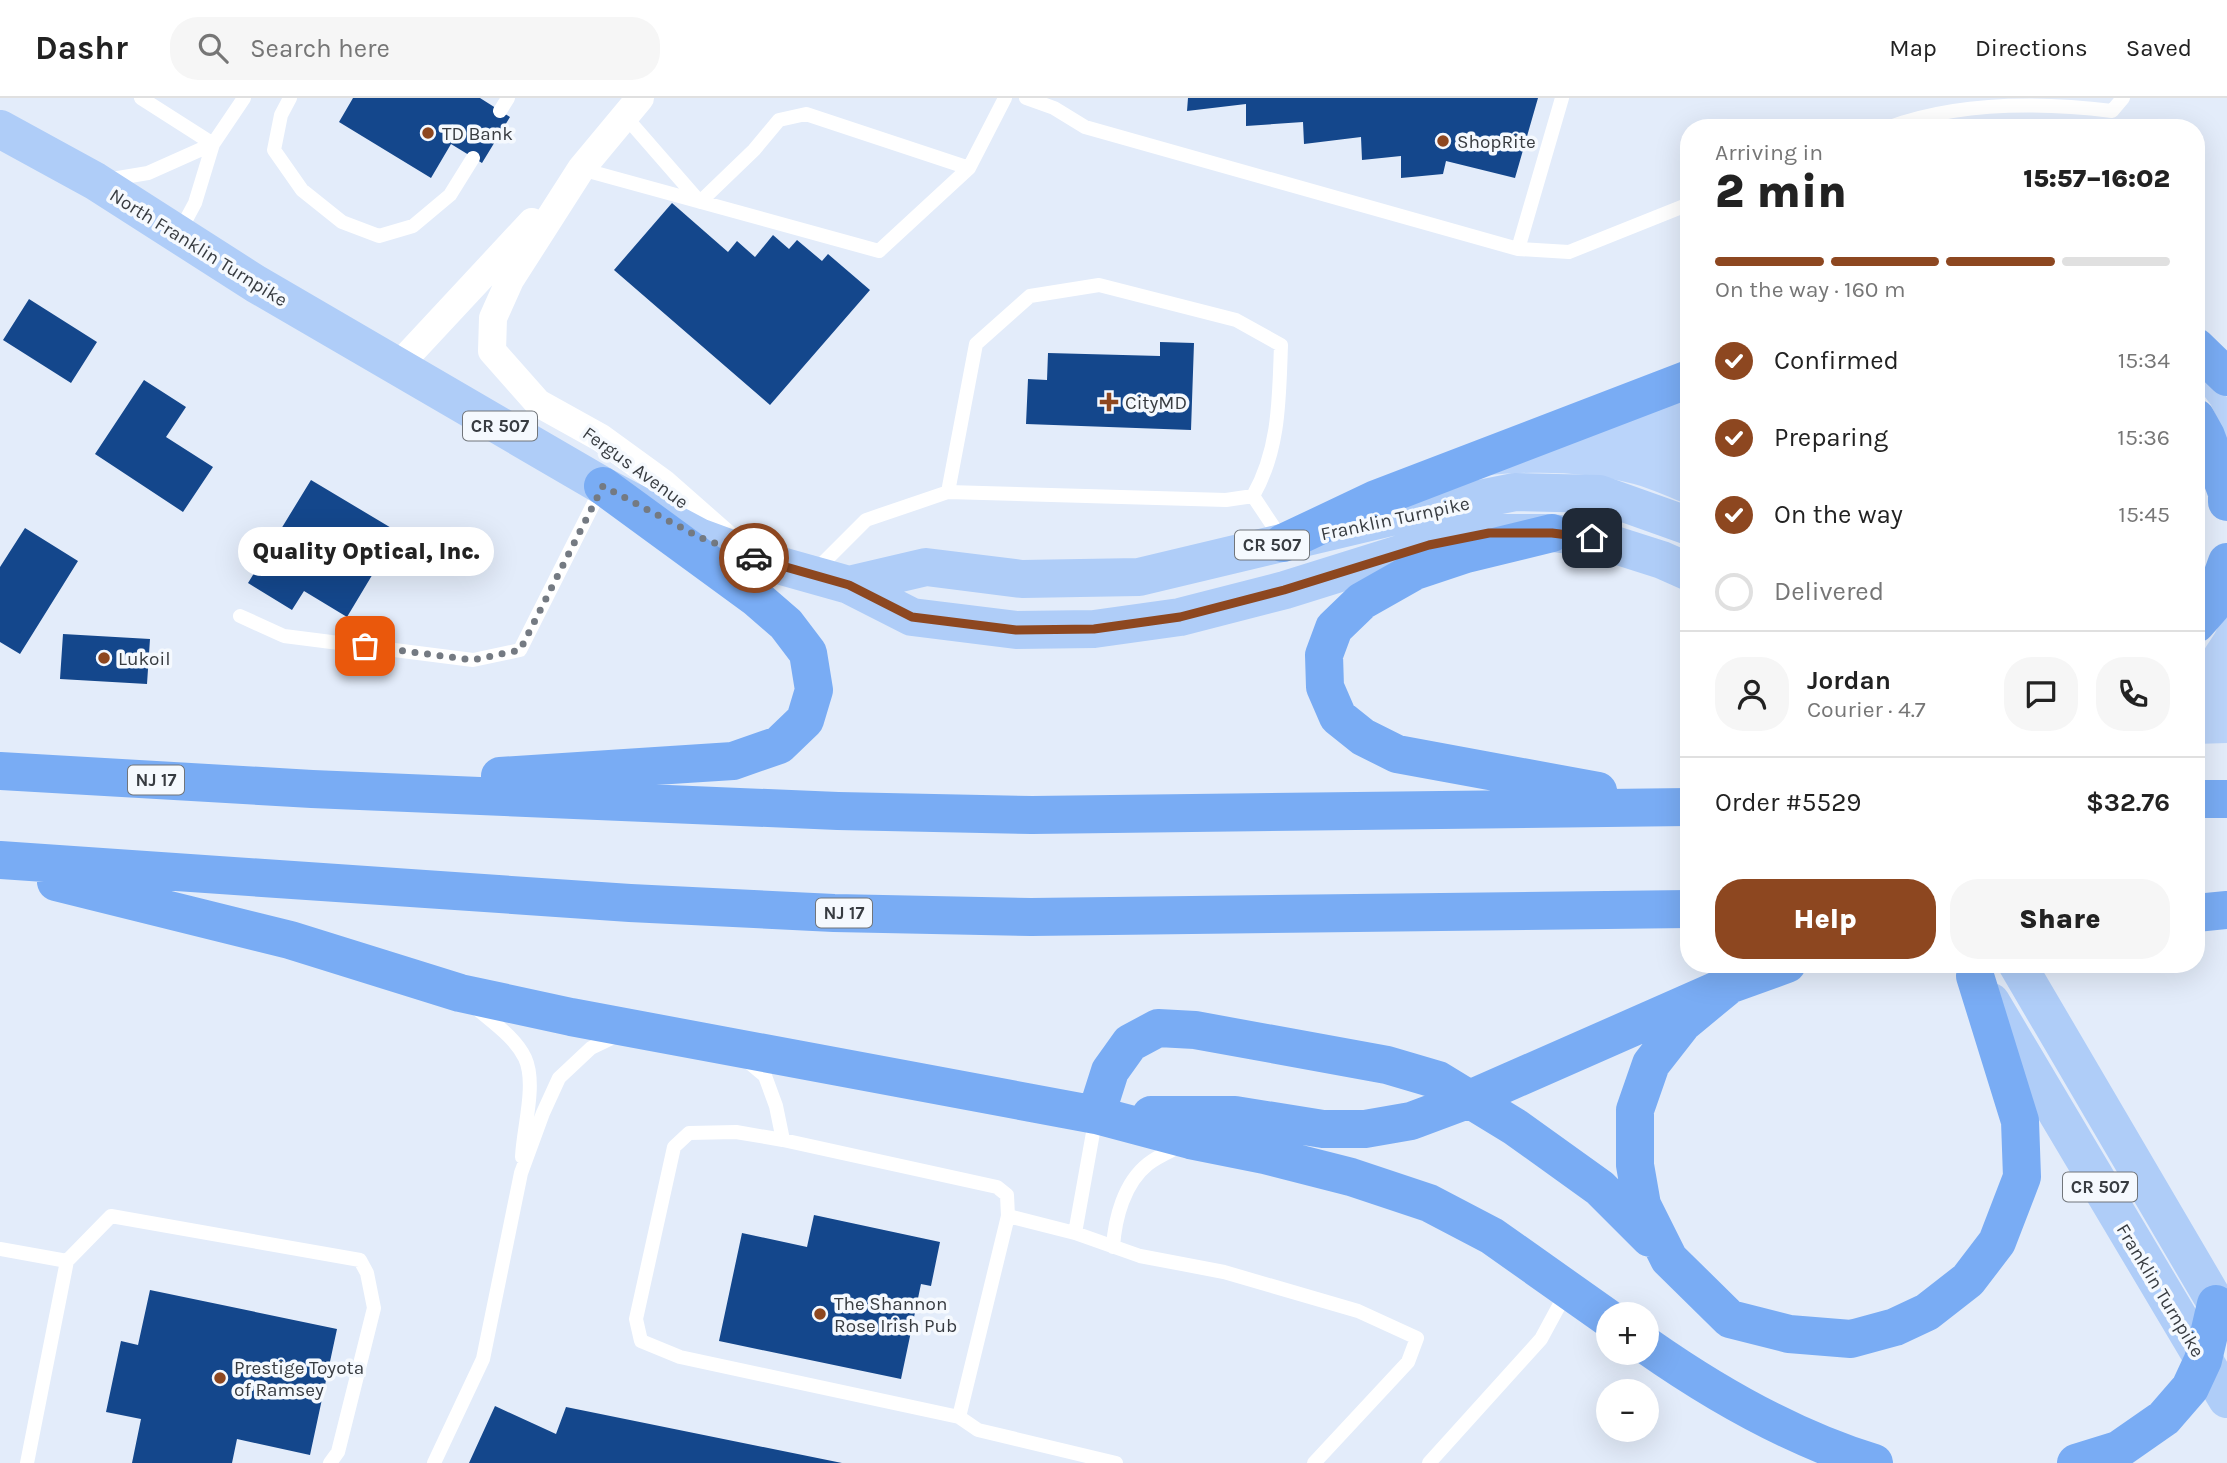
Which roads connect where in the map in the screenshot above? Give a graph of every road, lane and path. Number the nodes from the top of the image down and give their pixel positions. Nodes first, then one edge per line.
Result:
1 (141, 98) edge
2 (244, 98) edge
3 (290, 98) edge
4 (1005, 98) edge
5 (1026, 98) edge
6 (1562, 98) edge
7 (2123, 98) edge
8 (632, 107) edge
9 (1911, 119) edge
10 (0, 129) edge
11 (213, 144) junction
12 (473, 158) dead end
13 (969, 168) junction
14 (581, 169) junction
15 (95, 181) junction
16 (700, 202) junction
17 (1680, 208) edge
18 (178, 235) junction
19 (1518, 248) junction
20 (2205, 356) edge
21 (398, 366) junction
22 (2227, 377) edge
23 (1680, 382) edge
24 (2205, 434) edge
25 (603, 486) junction
26 (948, 492) junction
27 (1253, 496) junction
28 (2227, 502) edge
29 (1680, 523) edge
30 (1552, 533) junction
31 (1283, 542) junction
32 (745, 555) junction
33 (2227, 562) edge
34 (1680, 568) edge
35 (811, 574) junction
36 (849, 585) junction
37 (2205, 614) edge
38 (240, 616) dead end
39 (0, 771) edge
40 (312, 789) junction
41 (2205, 799) edge
42 (2227, 799) edge
43 (1680, 806) edge
44 (1680, 807) edge
45 (0, 860) edge
46 (0, 868) edge
47 (2205, 901) edge
48 (2227, 901) edge
49 (1680, 909) edge
50 (2227, 910) edge
51 (2205, 911) edge
52 (1762, 973) edge
53 (1973, 973) edge
54 (1974, 973) edge
55 (2022, 973) edge
56 (1729, 985) junction
57 (460, 993) junction
58 (632, 1028) junction
59 (732, 1047) junction
60 (1470, 1099) junction
61 (1096, 1115) junction
62 (783, 1140) junction
63 (1191, 1140) junction
64 (521, 1173) junction
65 (1008, 1216) junction
66 (1074, 1233) junction
67 (1112, 1247) junction
68 (0, 1249) edge
69 (1669, 1259) junction
70 (67, 1261) junction
71 (1567, 1290) junction
72 (1596, 1310) edge
73 (2221, 1313) edge
74 (1659, 1354) edge
75 (2203, 1360) junction
76 (2227, 1399) edge
77 (959, 1417) junction
78 (1862, 1459) edge
79 (27, 1463) edge
80 (330, 1463) edge
81 (435, 1463) edge
82 (1116, 1463) edge
83 (1314, 1463) edge
84 (1429, 1463) edge
85 (1891, 1463) edge
86 (2076, 1463) edge

1 - 11 lane
2 - 11 lane
3 - 12 lane
4 - 13 lane
5 - 19 lane
6 - 19 lane
7 - 9 lane
8 - 14 street, Fergus Avenue
8 - 16 lane
10 - 15 main road, North Franklin Turnpike / CR 507
11 - 15 lane
11 - 18 lane
13 - 16 lane
13 - 16 lane
14 - 16 lane
14 - 21 street, Fergus Avenue
14 - 32 street, Fergus Avenue
15 - 18 main road, North Franklin Turnpike / CR 507
17 - 19 lane
18 - 21 main road, North Franklin Turnpike / CR 507
20 - 22 highway
21 - 25 main road, Franklin Turnpike / CR 507
23 - 31 highway
24 - 28 highway
25 - 32 main road, Franklin Turnpike / CR 507
25 - 38 lane
25 - 40 highway
26 - 27 lane
26 - 27 lane
26 - 35 lane
27 - 31 lane
29 - 31 main road, Franklin Turnpike / CR 507
30 - 34 main road, Franklin Turnpike / CR 507
30 - 36 main road, Franklin Turnpike / CR 507
30 - 43 highway
31 - 36 main road, Franklin Turnpike / CR 507
32 - 35 main road, Franklin Turnpike / CR 507
33 - 37 highway
35 - 36 main road, Franklin Turnpike / CR 507
39 - 40 highway, NJ 17
40 - 44 highway, NJ 17
41 - 42 highway
45 - 49 highway, NJ 17
46 - 57 highway
47 - 48 highway
50 - 51 highway
52 - 56 highway
53 - 69 highway
54 - 75 main road, Franklin Turnpike / CR 507
55 - 73 main road, Franklin Turnpike / CR 507
56 - 60 highway
56 - 69 highway
57 - 58 highway
57 - 64 lane
58 - 59 highway
58 - 64 lane
59 - 61 highway
59 - 62 lane
60 - 61 highway
60 - 61 highway
60 - 69 highway
61 - 63 highway
61 - 66 lane
62 - 65 lane
62 - 77 lane
63 - 67 lane
63 - 71 highway
64 - 81 lane
65 - 66 lane
65 - 77 lane
66 - 67 lane
67 - 83 lane
68 - 70 lane
70 - 79 lane
70 - 80 lane
71 - 72 highway
71 - 84 lane
73 - 75 highway
74 - 78 highway
75 - 76 main road, Franklin Turnpike / CR 507
75 - 86 highway
77 - 82 lane
78 - 85 highway

